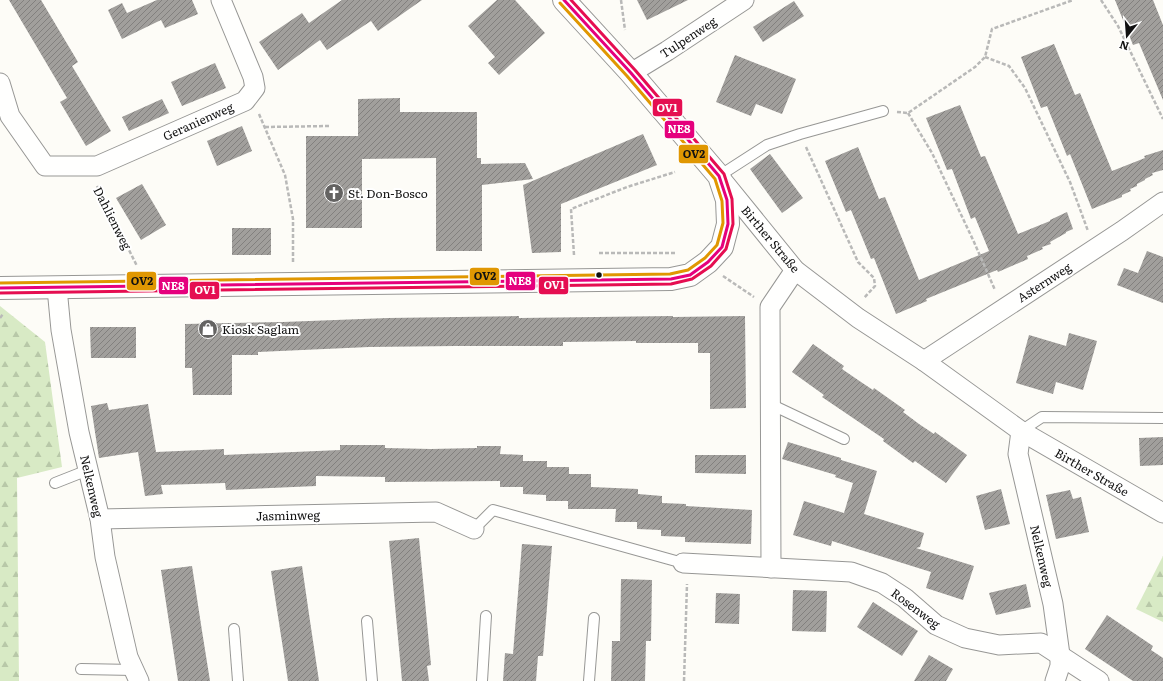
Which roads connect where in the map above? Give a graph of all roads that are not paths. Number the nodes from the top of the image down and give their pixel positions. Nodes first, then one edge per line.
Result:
1 (221, 0) edge
2 (564, 0) edge
3 (744, 0) edge
4 (631, 73) junction
5 (0, 83) edge
6 (883, 111) road end
7 (719, 176) junction
8 (1163, 202) edge
9 (796, 270) junction
10 (0, 288) edge
11 (57, 288) junction
12 (924, 361) junction
13 (770, 404) junction
14 (1163, 418) edge
15 (1021, 431) junction
16 (844, 438) dead end
17 (88, 470) junction
18 (55, 483) dead end
19 (1163, 513) edge
20 (100, 519) junction
21 (474, 528) joint
22 (686, 564) joint
23 (771, 568) junction
24 (486, 616) dead end
25 (594, 618) dead end
26 (367, 621) dead end
27 (234, 629) dead end
28 (1060, 655) junction
29 (81, 669) dead end
30 (136, 676) edge
31 (238, 681) edge
32 (372, 681) edge
33 (482, 681) edge
34 (589, 681) edge
35 (1055, 681) edge
36 (1099, 681) edge

1 - 5 street, Geranienweg
2 - 4 street, Birther Straße
3 - 4 street, Tulpenweg
4 - 7 street, Birther Straße
6 - 7 lane
7 - 9 street, Birther Straße
7 - 11 street
8 - 12 street, Asternweg
9 - 12 street, Birther Straße
9 - 13 street
10 - 11 street
11 - 17 street, Nelkenweg
12 - 15 street, Birther Straße
13 - 16 lane
13 - 23 street
14 - 15 lane
15 - 19 street, Birther Straße
15 - 28 street, Nelkenweg
17 - 18 lane
17 - 20 street, Nelkenweg
20 - 21 street, Jasminweg
20 - 30 street, Nelkenweg
21 - 22 lane
22 - 23 street, Rosenweg
23 - 28 street, Rosenweg
24 - 33 lane
25 - 34 lane
26 - 32 lane
27 - 31 lane
28 - 35 street, Nelkenweg
28 - 36 street, Rosenweg
29 - 30 lane

